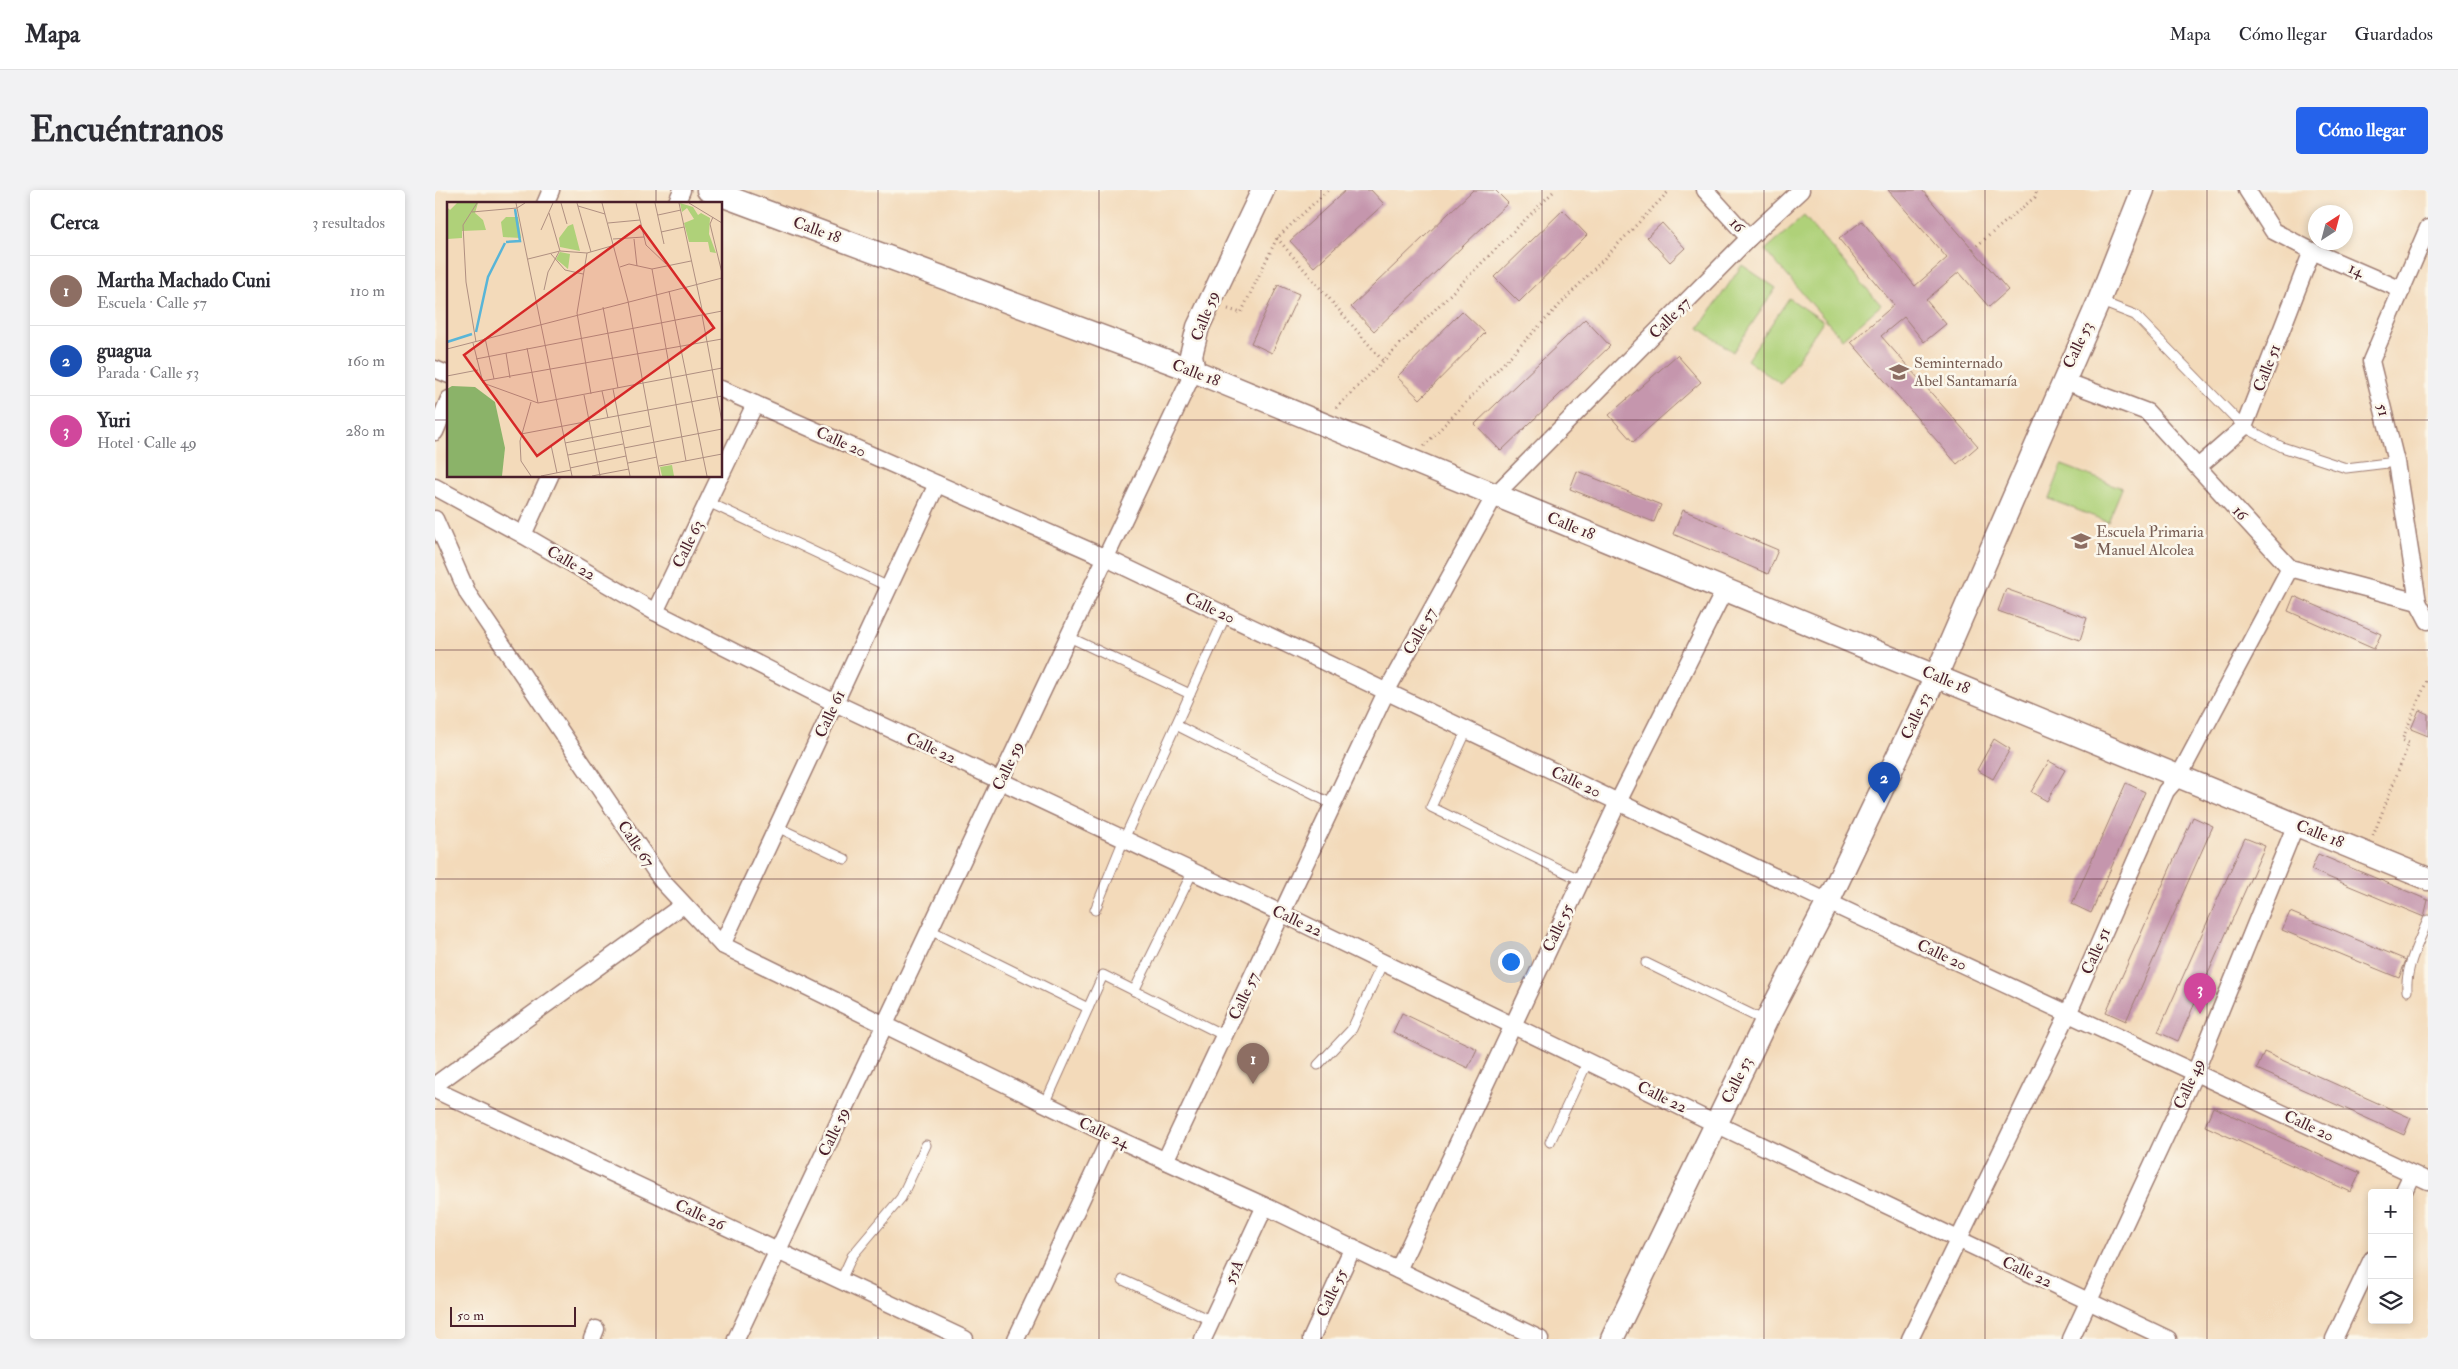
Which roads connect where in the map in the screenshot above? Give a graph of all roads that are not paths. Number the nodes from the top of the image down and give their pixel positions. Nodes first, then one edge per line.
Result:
1 (551, 190) edge
2 (682, 190) edge
3 (708, 190) edge
4 (1263, 190) edge
5 (1705, 190) edge
6 (1801, 190) edge
7 (2247, 190) edge
8 (2138, 192) edge
9 (546, 202) edge
10 (677, 202) edge
11 (2428, 228) edge
12 (1749, 238) junction
13 (2312, 251) junction
14 (2402, 290) junction
15 (2099, 300) junction
16 (435, 369) edge
17 (1194, 371) junction
18 (447, 375) edge
19 (2063, 380) junction
20 (723, 390) edge
21 (447, 404) edge
22 (755, 404) junction
23 (2244, 427) junction
24 (435, 432) edge
25 (2396, 462) junction
26 (2198, 467) junction
27 (723, 471) edge
28 (549, 478) edge
29 (720, 478) edge
30 (937, 484) junction
31 (435, 487) edge
32 (1495, 495) junction
33 (708, 502) junction
34 (435, 519) edge
35 (523, 535) junction
36 (1106, 558) junction
37 (2290, 568) junction
38 (889, 587) junction
39 (1725, 589) junction
40 (2418, 602) junction
41 (655, 612) junction
42 (1226, 615) junction
43 (2428, 621) edge
44 (1069, 637) junction
45 (1935, 676) junction
46 (1386, 692) junction
47 (1190, 694) junction
48 (835, 703) junction
49 (1176, 725) junction
50 (1467, 730) junction
51 (2179, 776) junction
52 (1001, 780) junction
53 (1618, 802) junction
54 (1334, 805) junction
55 (2296, 824) junction
56 (777, 827) junction
57 (1124, 839) junction
58 (845, 859) dead end
59 (1193, 871) junction
60 (2428, 878) edge
61 (1581, 880) junction
62 (1828, 902) junction
63 (683, 905) junction
64 (1095, 910) dead end
65 (1283, 914) junction
66 (2428, 920) edge
67 (930, 930) junction
68 (722, 945) junction
69 (1383, 962) junction
70 (1646, 963) dead end
71 (1135, 991) junction
72 (2407, 991) dead end
73 (1088, 1008) junction
74 (2068, 1014) junction
75 (1766, 1021) junction
76 (1513, 1024) junction
77 (885, 1025) junction
78 (1225, 1036) junction
79 (1588, 1061) junction
80 (1318, 1064) dead end
81 (2195, 1073) junction
82 (435, 1085) edge
83 (435, 1090) edge
84 (1045, 1104) junction
85 (1716, 1124) junction
86 (1111, 1136) junction
87 (1550, 1142) dead end
88 (926, 1145) dead end
89 (1165, 1161) junction
90 (2423, 1177) edge
91 (2408, 1189) edge
92 (1265, 1206) junction
93 (1959, 1239) junction
94 (1353, 1247) junction
95 (778, 1251) junction
96 (2368, 1267) edge
97 (1398, 1270) junction
98 (841, 1280) junction
99 (1123, 1280) dead end
100 (2089, 1301) junction
101 (1212, 1320) junction
102 (736, 1339) edge
103 (965, 1339) edge
104 (1017, 1339) edge
105 (1203, 1339) edge
106 (1311, 1339) edge
107 (1540, 1339) edge
108 (1612, 1339) edge
109 (1910, 1339) edge
110 (2071, 1339) edge
111 (2168, 1339) edge
112 (2334, 1339) edge

1 - 9 street
2 - 10 street
3 - 17 street, Calle 18
4 - 17 street, Calle 59
5 - 12 street, 16
6 - 12 street, Calle 57
7 - 13 street, 14
8 - 15 street, Calle 53
11 - 14 street, 51
12 - 32 street, Calle 57
13 - 14 street, 14
13 - 23 street, Calle 51
14 - 25 street, 51
15 - 19 street, Calle 53
15 - 23 lane
16 - 18 street
17 - 32 street, Calle 18
17 - 36 street, Calle 59
19 - 26 street, 16
19 - 45 street, Calle 53
20 - 22 street, Calle 20
21 - 24 street
22 - 27 street, Calle 63
22 - 30 street, Calle 20
23 - 25 lane
23 - 26 street, Calle 51
25 - 40 street, 51
26 - 37 street, 16
28 - 35 street
29 - 33 street, Calle 63
30 - 36 street, Calle 20
30 - 38 street, Calle 61
31 - 35 street, Calle 22
32 - 39 street, Calle 18
32 - 46 street, Calle 57
33 - 38 lane
33 - 41 street, Calle 63
34 - 63 street, Calle 67
35 - 41 street, Calle 22
36 - 42 street, Calle 20
36 - 44 street, Calle 59
37 - 40 street
37 - 51 street, Calle 51
38 - 48 street, Calle 61
39 - 45 street, Calle 18
39 - 53 street, Calle 55
40 - 43 street
41 - 48 street, Calle 22
42 - 46 street, Calle 20
42 - 47 lane
44 - 47 lane
44 - 52 street, Calle 59
45 - 51 street, Calle 18
45 - 62 street, Calle 53
46 - 50 street, Calle 20
46 - 54 street, Calle 57
47 - 49 lane
48 - 52 street, Calle 22
48 - 56 street, Calle 61
49 - 54 lane
49 - 57 lane
50 - 53 street, Calle 20
50 - 61 lane
51 - 55 street, Calle 18
51 - 74 street, Calle 51
52 - 57 street, Calle 22
52 - 67 street, Calle 59
53 - 61 street, Calle 55
53 - 62 street, Calle 20
54 - 65 street, Calle 57
55 - 60 street, Calle 18
55 - 81 street, Calle 49
56 - 58 lane
56 - 68 street, Calle 61
57 - 59 street, Calle 22
57 - 64 lane
59 - 65 street, Calle 22
59 - 71 lane
61 - 76 street, Calle 55
62 - 74 street, Calle 20
62 - 75 street, Calle 53
63 - 68 street, Calle 24
63 - 82 street
65 - 69 street, Calle 22
65 - 78 street, Calle 57
66 - 72 lane
67 - 73 lane
67 - 77 street, Calle 59
68 - 77 street, Calle 24
69 - 76 street, Calle 22
69 - 80 lane
70 - 75 lane
71 - 73 lane
71 - 78 lane
73 - 84 lane
74 - 81 street, Calle 20
74 - 93 street, Calle 51
75 - 85 street, Calle 53
76 - 79 street, Calle 22
76 - 97 street, Calle 55
77 - 84 street, Calle 24
77 - 95 street, Calle 59
78 - 89 street, Calle 57
79 - 85 street, Calle 22
79 - 87 lane
81 - 90 street, Calle 20
81 - 100 street, Calle 49
83 - 95 street, Calle 26
84 - 86 street, Calle 24
85 - 93 street, Calle 22
85 - 108 street, Calle 53
86 - 89 street, Calle 24
86 - 104 street
88 - 98 lane
89 - 92 street, Calle 24
90 - 91 street
92 - 94 street, Calle 24
92 - 101 street, 55A
93 - 100 street, Calle 22
93 - 109 street, Calle 51
94 - 97 street, Calle 24
94 - 106 street, Calle 55
95 - 98 street, Calle 26
95 - 102 street, Calle 59
96 - 112 street
97 - 107 street, Calle 24
98 - 103 street, Calle 26
99 - 101 lane
100 - 110 street, Calle 49
100 - 111 street, Calle 22
101 - 105 street, 55A

